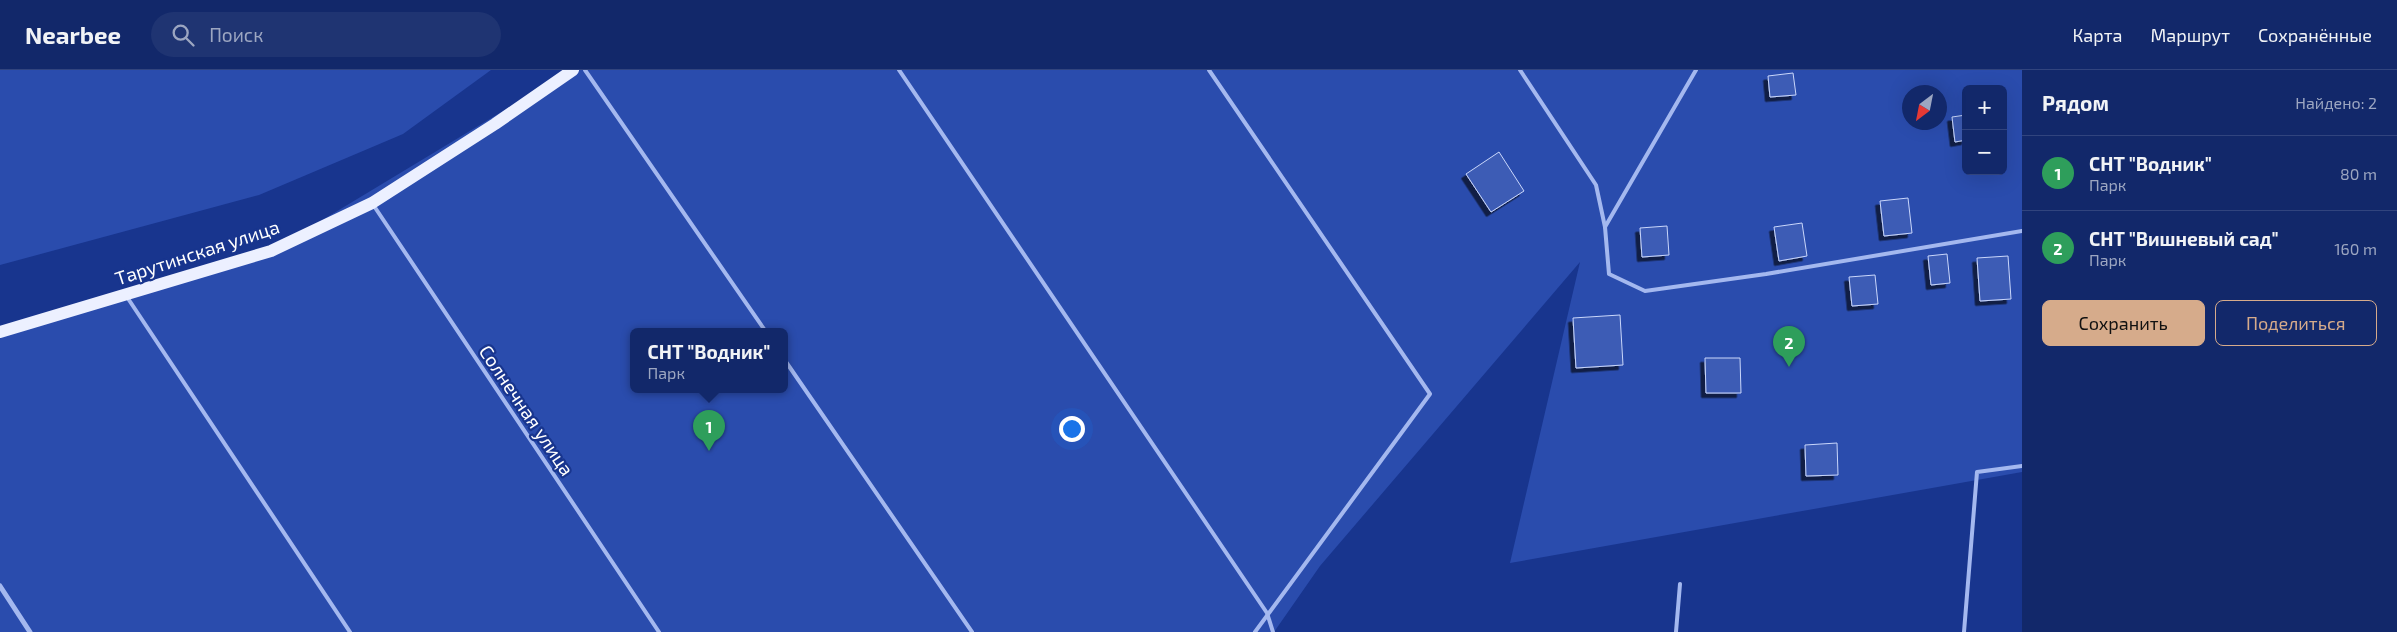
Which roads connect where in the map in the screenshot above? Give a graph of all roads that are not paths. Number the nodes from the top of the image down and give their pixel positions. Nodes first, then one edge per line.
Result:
1 (572, 70) edge
2 (585, 70) edge
3 (899, 70) edge
4 (1209, 70) edge
5 (1520, 70) edge
6 (1696, 70) edge
7 (372, 203) junction
8 (1605, 227) junction
9 (2022, 231) edge
10 (126, 295) junction
11 (763, 328) edge
12 (0, 332) edge
13 (788, 365) edge
14 (2022, 466) edge
15 (1680, 584) dead end
16 (0, 586) edge
17 (1267, 612) junction
18 (30, 632) edge
19 (350, 632) edge
20 (659, 632) edge
21 (972, 632) edge
22 (1255, 632) edge
23 (1273, 632) edge
24 (1676, 632) edge
25 (1964, 632) edge

1 - 7 main road, Тарутинская улица
2 - 11 lane
3 - 17 lane
4 - 17 lane
5 - 8 lane
6 - 8 lane
7 - 10 main road, Тарутинская улица
7 - 20 lane, Солнечная улица
8 - 9 lane
10 - 12 main road, Тарутинская улица
10 - 19 lane
13 - 21 lane
14 - 25 lane
15 - 24 lane
16 - 18 street
17 - 22 lane
17 - 23 lane

